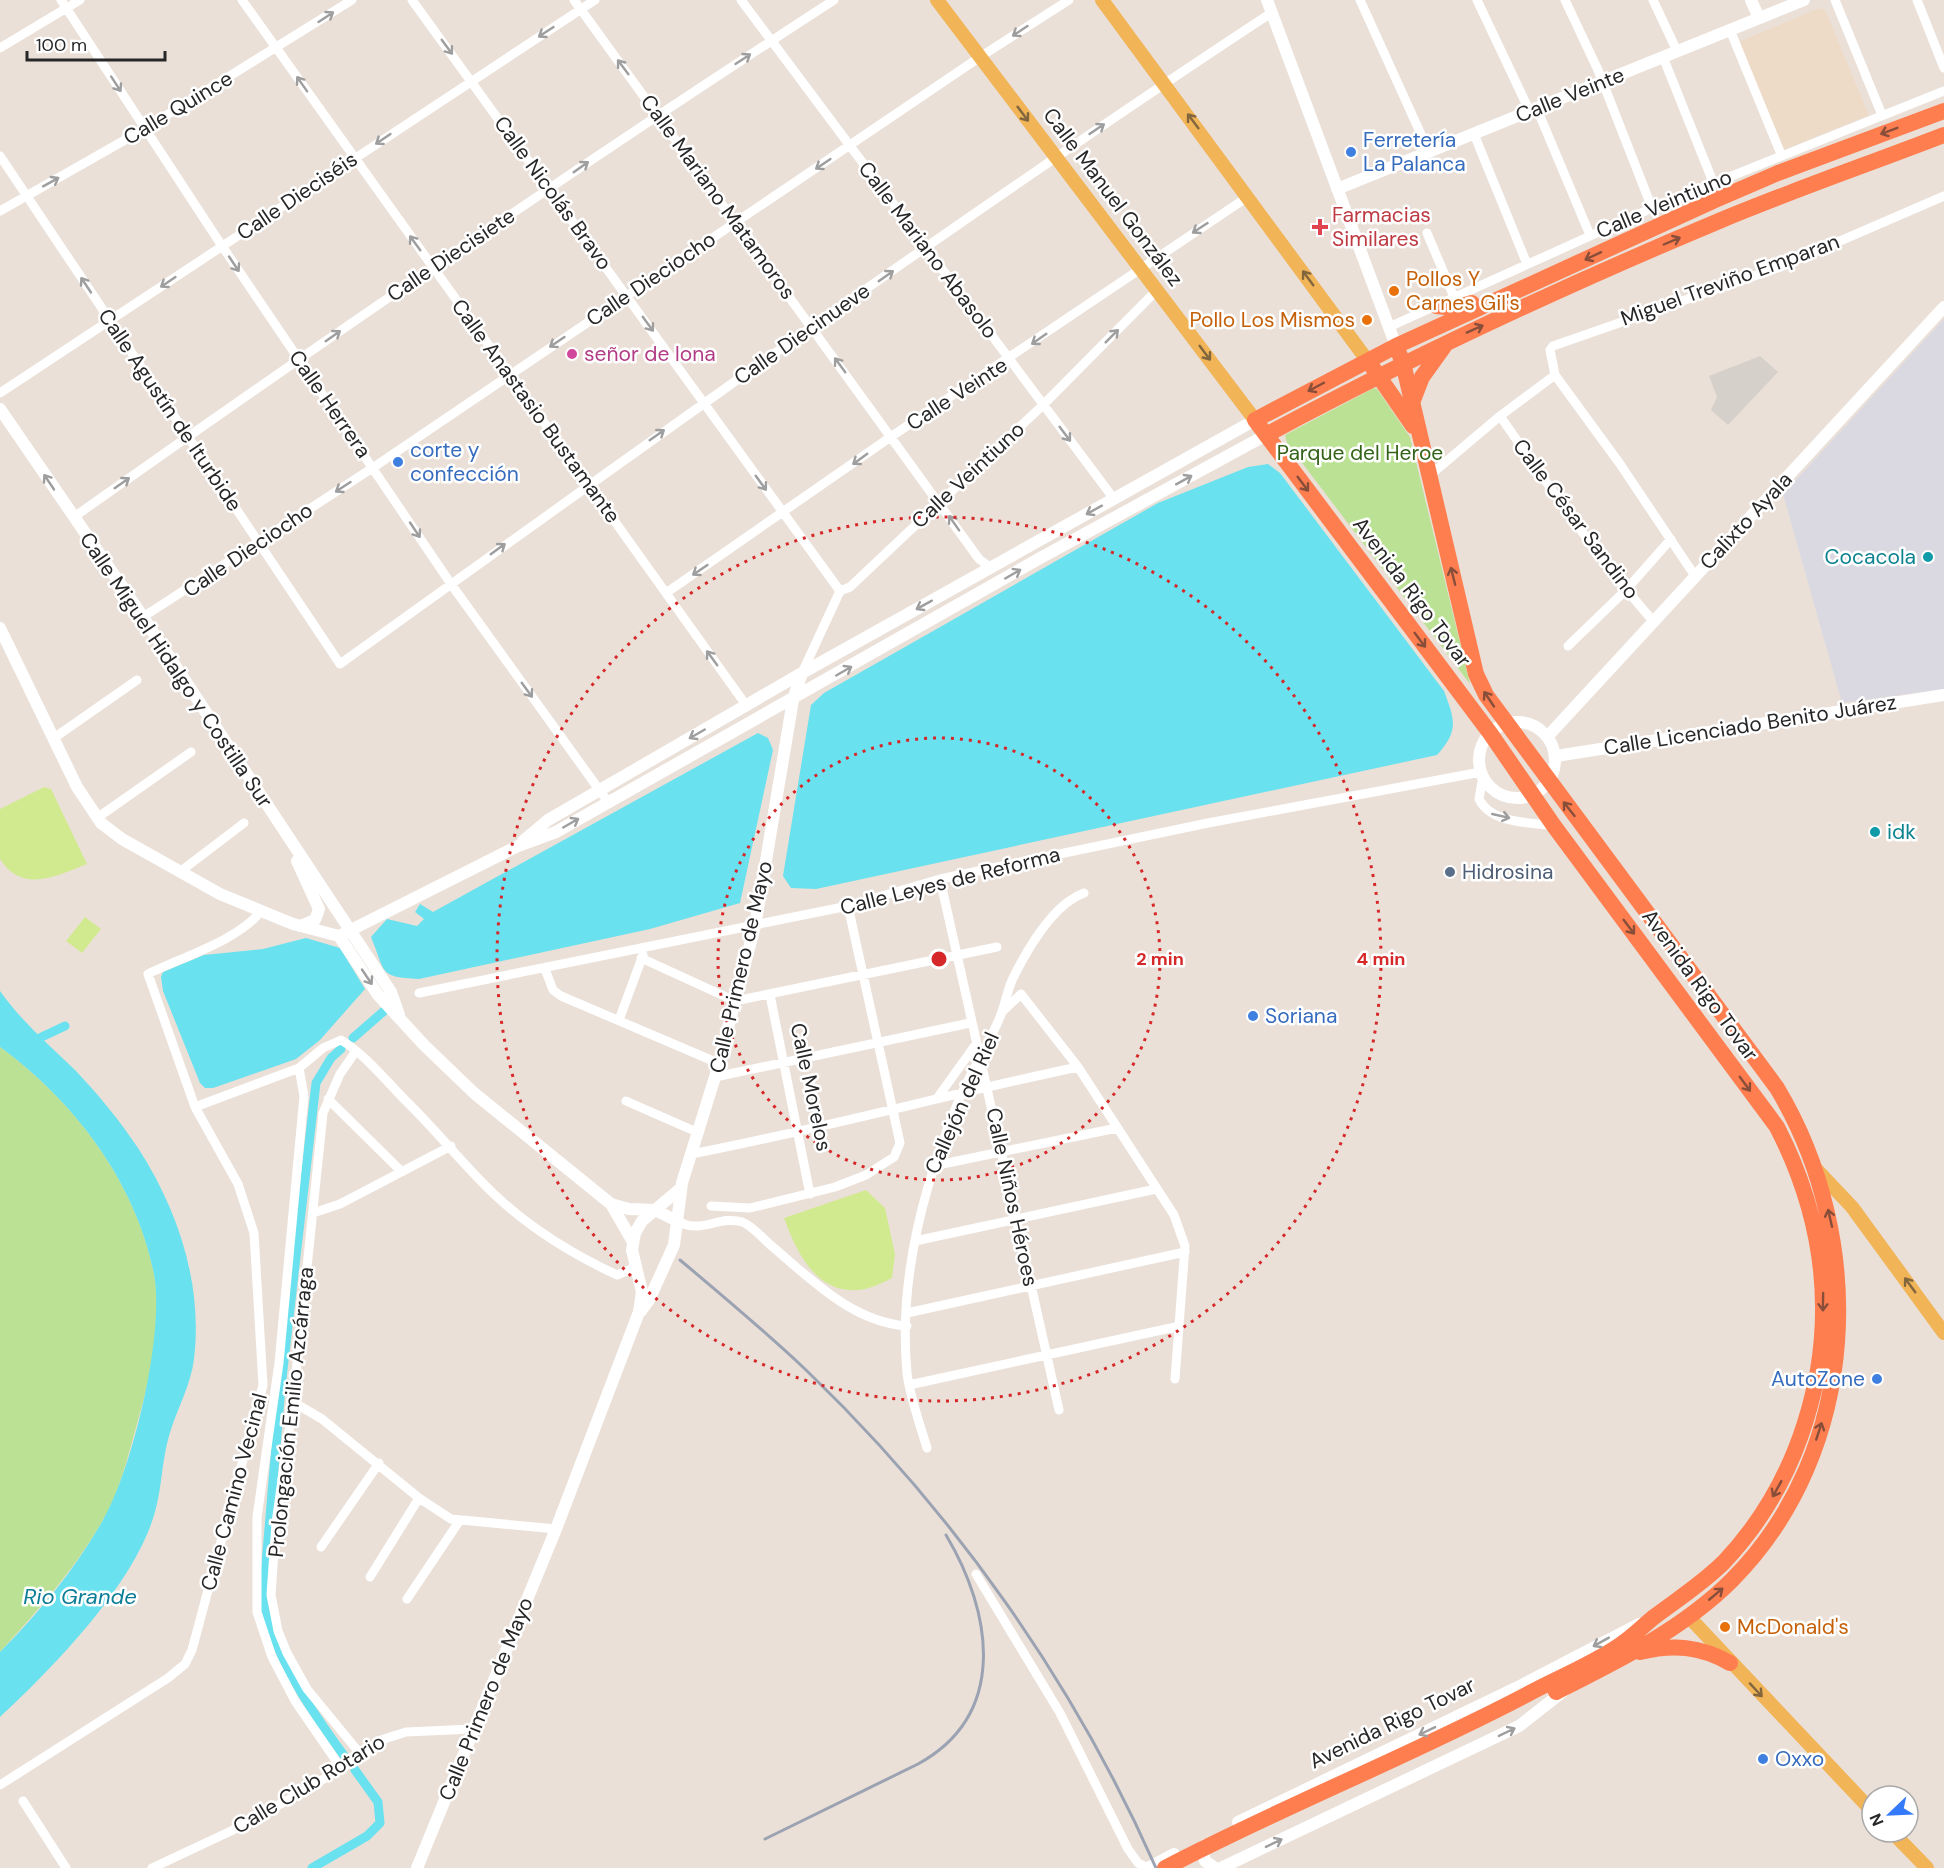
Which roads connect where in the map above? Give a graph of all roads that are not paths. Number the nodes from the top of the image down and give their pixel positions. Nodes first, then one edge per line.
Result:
1 (80, 0) edge
2 (242, 0) edge
3 (352, 0) edge
4 (412, 0) edge
5 (574, 0) edge
6 (595, 0) edge
7 (741, 0) edge
8 (834, 0) edge
9 (938, 0) edge
10 (1069, 0) edge
11 (1102, 0) edge
12 (1268, 0) edge
13 (1360, 0) edge
14 (1477, 0) edge
15 (1565, 0) edge
16 (1653, 0) edge
17 (1751, 0) edge
18 (1835, 0) edge
19 (1917, 0) edge
20 (1799, 1) edge
21 (63, 4) edge
22 (581, 9) junction
23 (1271, 13) junction
24 (1759, 18) junction
25 (1730, 30) junction
26 (771, 41) junction
27 (0, 48) edge
28 (277, 48) junction
29 (1677, 51) junction
30 (981, 57) junction
31 (1663, 57) junction
32 (1944, 68) edge
33 (471, 81) junction
34 (1602, 82) junction
35 (1165, 83) junction
36 (1944, 91) edge
37 (1533, 110) junction
38 (1944, 111) edge
39 (658, 114) junction
40 (1882, 115) junction
41 (146, 128) junction
42 (1474, 134) junction
43 (1944, 135) edge
44 (850, 146) junction
45 (1429, 152) junction
46 (1781, 154) junction
47 (0, 156) edge
48 (1056, 157) junction
49 (354, 158) junction
50 (1713, 182) junction
51 (550, 188) junction
52 (1337, 189) junction
53 (26, 195) junction
54 (1249, 196) junction
55 (1944, 196) edge
56 (1652, 208) junction
57 (0, 211) edge
58 (736, 222) junction
59 (1427, 233) dead end
60 (1590, 235) junction
61 (222, 246) junction
62 (926, 248) junction
63 (1527, 264) junction
64 (432, 266) junction
65 (1140, 268) junction
66 (1157, 290) junction
67 (627, 295) junction
68 (1511, 295) junction
69 (1454, 297) junction
70 (1436, 306) junction
71 (1944, 307) edge
72 (110, 321) junction
73 (813, 327) junction
74 (1389, 327) junction
75 (1449, 341) junction
76 (1396, 346) junction
77 (299, 360) junction
78 (1010, 360) junction
79 (1367, 360) junction
80 (1403, 363) junction
81 (510, 374) junction
82 (1378, 375) junction
83 (1555, 375) junction
84 (0, 393) edge
85 (704, 402) junction
86 (1412, 404) junction
87 (1043, 405) junction
88 (0, 409) edge
89 (1500, 416) junction
90 (1255, 420) junction
91 (1418, 434) junction
92 (1266, 435) junction
93 (892, 436) junction
94 (188, 437) junction
95 (374, 467) junction
96 (1429, 476) junction
97 (588, 484) junction
98 (1114, 499) junction
99 (939, 502) junction
100 (783, 514) junction
101 (74, 517) junction
102 (1671, 539) junction
103 (260, 542) junction
104 (991, 568) junction
105 (1695, 576) junction
106 (451, 584) junction
107 (1626, 590) junction
108 (840, 591) junction
109 (666, 593) junction
110 (143, 617) junction
111 (1653, 621) junction
112 (0, 628) edge
113 (1568, 646) dead end
114 (340, 664) joint
115 (802, 673) junction
116 (137, 680) dead end
117 (1944, 695) edge
118 (794, 700) junction
119 (746, 705) junction
120 (768, 714) junction
121 (1506, 723) junction
122 (790, 725) junction
123 (1490, 733) junction
124 (1548, 736) junction
125 (54, 738) junction
126 (191, 752) dead end
127 (1556, 756) junction
128 (1482, 774) junction
129 (1549, 782) junction
130 (599, 790) junction
131 (1532, 795) junction
132 (608, 802) junction
133 (97, 818) junction
134 (244, 823) dead end
135 (1557, 830) junction
136 (289, 841) junction
137 (518, 846) junction
138 (181, 871) junction
139 (940, 879) junction
140 (1084, 893) dead end
141 (848, 906) junction
142 (1646, 910) junction
143 (260, 912) junction
144 (299, 926) junction
145 (755, 926) junction
146 (345, 934) junction
147 (646, 947) junction
148 (997, 947) dead end
149 (956, 955) junction
150 (641, 958) junction
151 (544, 969) junction
152 (862, 975) junction
153 (1697, 982) junction
154 (419, 993) dead end
155 (1679, 994) junction
156 (770, 995) junction
157 (735, 1001) junction
158 (1001, 1012) junction
159 (620, 1020) junction
160 (970, 1023) junction
161 (877, 1042) junction
162 (976, 1044) junction
163 (356, 1051) junction
164 (980, 1060) junction
165 (718, 1063) junction
166 (782, 1063) junction
167 (1078, 1067) junction
168 (299, 1068) junction
169 (715, 1077) junction
170 (988, 1086) junction
171 (962, 1092) junction
172 (938, 1097) junction
173 (327, 1099) junction
174 (627, 1101) dead end
175 (195, 1107) junction
176 (892, 1110) junction
177 (1117, 1128) junction
178 (699, 1133) junction
179 (797, 1134) junction
180 (451, 1146) junction
181 (1002, 1151) junction
182 (691, 1154) junction
183 (933, 1166) junction
184 (1817, 1170) junction
185 (401, 1171) junction
186 (681, 1188) junction
187 (810, 1190) junction
188 (1156, 1190) junction
189 (610, 1204) junction
190 (711, 1206) dead end
191 (750, 1208) junction
192 (655, 1210) junction
193 (314, 1213) junction
194 (1017, 1219) junction
195 (679, 1222) junction
196 (743, 1222) junction
197 (915, 1240) junction
198 (633, 1242) junction
199 (1185, 1252) junction
200 (636, 1267) junction
201 (663, 1268) junction
202 (1032, 1287) junction
203 (639, 1312) junction
204 (907, 1313) junction
205 (907, 1326) junction
206 (1180, 1326) junction
207 (1944, 1333) edge
208 (1047, 1355) junction
209 (1175, 1379) dead end
210 (909, 1385) junction
211 (293, 1402) junction
212 (1059, 1410) dead end
213 (927, 1448) dead end
214 (379, 1463) junction
215 (419, 1498) junction
216 (460, 1520) junction
217 (556, 1529) junction
218 (321, 1547) dead end
219 (976, 1574) dead end
220 (370, 1577) dead end
221 (1707, 1579) junction
222 (407, 1599) dead end
223 (1688, 1616) junction
224 (1654, 1618) junction
225 (1628, 1655) junction
226 (1730, 1662) junction
227 (1574, 1683) junction
228 (1514, 1707) junction
229 (473, 1729) junction
230 (362, 1756) junction
231 (341, 1768) junction
232 (0, 1785) edge
233 (1860, 1798) edge
234 (23, 1801) dead end
235 (1216, 1833) junction
236 (1904, 1844) edge
237 (66, 1868) edge
238 (152, 1868) edge
239 (417, 1868) edge
240 (1148, 1868) edge
241 (1165, 1868) edge
242 (1191, 1868) edge
243 (1215, 1868) edge
244 (1221, 1868) edge
245 (1927, 1868) edge

1 - 21 street
2 - 28 street, Calle Anastasio Bustamante
28 -> 3 street, Calle Quince
4 -> 33 street, Calle Nicolás Bravo
5 - 22 street, Calle Mariano Matamoros
6 - 22 street, Calle Dieciséis
7 - 26 street, Calle Mariano Abasolo
8 - 26 street, Calle Diecisiete
9 - 30 main road, Calle Manuel González
10 -> 30 street, Calle Dieciocho
11 - 35 main road
12 - 23 main road
13 - 45 street
14 - 37 street
15 - 34 street
16 - 29 street
17 - 24 main road
18 - 40 street
19 - 32 street
20 - 24 main road, Calle Veinte
21 - 27 street
21 -> 41 street, Calle Herrera
22 -> 33 street, Calle Dieciséis
39 -> 22 street, Calle Mariano Matamoros
23 - 35 street, Calle Diecinueve
23 - 52 main road
24 - 25 main road, Calle Veinte
25 - 29 main road, Calle Veinte
25 - 46 street
39 -> 26 street, Calle Diecisiete
26 - 44 street, Calle Mariano Abasolo
28 - 41 street, Calle Quince
49 -> 28 street, Calle Anastasio Bustamante
29 - 31 main road, Calle Veinte
30 - 44 street, Calle Dieciocho
30 -> 48 main road, Calle Manuel González
31 - 34 main road, Calle Veinte
31 - 50 street
33 -> 49 street, Calle Dieciséis
33 - 51 street, Calle Nicolás Bravo
34 - 37 main road, Calle Veinte
34 - 56 street
48 -> 35 street, Calle Diecinueve
54 -> 35 main road
36 - 40 street, Calle Veintiuno
37 - 42 main road, Calle Veinte
37 - 60 street
38 -> 68 highway
51 -> 39 street, Calle Diecisiete
39 - 58 street, Calle Mariano Matamoros
40 - 46 street, Calle Veintiuno
53 -> 41 street, Calle Quince
41 - 61 street, Calle Herrera
42 - 45 main road, Calle Veinte
42 - 63 street
75 -> 43 highway
44 -> 58 street, Calle Dieciocho
44 - 62 street, Calle Mariano Abasolo
45 - 52 main road, Calle Veinte
46 - 50 street, Calle Veintiuno
47 - 53 street, Calle Agustín de Iturbide
48 - 62 street, Calle Diecinueve
48 - 65 main road, Calle Manuel González
49 - 61 street, Calle Dieciséis
64 -> 49 street, Calle Anastasio Bustamante
50 - 56 street, Calle Veintiuno
51 - 64 street, Calle Diecisiete
51 - 67 street, Calle Nicolás Bravo
52 - 74 main road
53 - 57 street, Calle Quince
72 -> 53 street, Calle Agustín de Iturbide
54 -> 65 street, Calle Veinte
79 -> 54 main road
55 - 83 street, Miguel Treviño Emparan
56 - 60 street, Calle Veintiuno
58 - 67 street, Calle Dieciocho
58 - 73 street, Calle Mariano Matamoros
59 - 69 street
60 - 63 street, Calle Veintiuno
61 -> 72 street, Calle Dieciséis
61 -> 77 street, Calle Herrera
73 -> 62 street, Calle Diecinueve
62 - 78 street, Calle Mariano Abasolo
63 - 69 street, Calle Veintiuno
77 -> 64 street, Calle Diecisiete
64 - 81 street, Calle Anastasio Bustamante
65 - 66 main road, Calle Manuel González
65 -> 78 street, Calle Veinte
87 -> 66 street, Calle Veintiuno
66 -> 90 main road, Calle Manuel González
67 -> 81 street, Calle Dieciocho
67 -> 85 street, Calle Nicolás Bravo
68 - 70 highway
68 - 76 highway
69 - 70 street, Calle Veintiuno
70 - 74 street, Calle Veintiuno
71 - 105 main road, Calixto Ayala
72 - 84 street, Calle Dieciséis
72 - 94 street, Calle Agustín de Iturbide
73 - 85 street, Calle Diecinueve
93 -> 73 street, Calle Mariano Matamoros
74 - 76 main road
75 - 80 highway
75 - 86 highway
76 - 79 highway
76 - 80 highway, Avenida Rigo Tovar
77 - 94 street, Calle Diecisiete
77 - 95 street, Calle Herrera
78 - 87 street, Calle Mariano Abasolo
78 - 93 street, Calle Veinte
79 - 82 highway
79 -> 90 highway
80 - 82 highway
80 - 86 highway, Avenida Rigo Tovar
81 - 95 street, Calle Dieciocho
81 - 97 street, Calle Anastasio Bustamante
82 - 91 highway
82 - 92 highway
83 - 89 street
83 - 102 street
97 -> 85 street, Calle Diecinueve
85 -> 100 street, Calle Nicolás Bravo
86 - 91 highway, Avenida Rigo Tovar
87 -> 98 street, Calle Mariano Abasolo
87 - 99 street, Calle Veintiuno
101 -> 88 main road, Calle Miguel Hidalgo y Costilla Sur
89 - 96 street
89 - 107 street, Calle César Sandino
90 - 92 highway, Avenida Rigo Tovar
90 - 98 main road
91 - 96 highway, Avenida Rigo Tovar
118 -> 92 main road
92 -> 123 highway, Avenida Rigo Tovar
93 - 99 street, Calle Mariano Matamoros
93 -> 100 street, Calle Veinte
101 -> 94 street, Calle Diecisiete
94 - 103 street, Calle Agustín de Iturbide
95 -> 103 street, Calle Dieciocho
95 -> 106 street, Calle Herrera
121 -> 96 highway, Avenida Rigo Tovar
106 -> 97 street, Calle Diecinueve
97 - 109 street, Calle Anastasio Bustamante
98 -> 104 main road
104 -> 99 street, Calle Mariano Matamoros
99 - 108 street, Calle Veintiuno
100 - 108 street, Calle Nicolás Bravo
100 -> 109 street, Calle Veinte
101 - 110 main road, Calle Miguel Hidalgo y Costilla Sur
102 - 105 street
102 - 107 street
103 - 110 street, Calle Dieciocho
103 - 114 street, Calle Agustín de Iturbide
104 -> 115 main road
105 - 111 main road, Calixto Ayala
106 - 114 street, Calle Diecinueve
106 -> 130 street, Calle Herrera
107 - 111 street, Calle César Sandino
107 - 113 street
108 - 115 street, Calle Veintiuno
119 -> 109 street, Calle Anastasio Bustamante
110 - 136 main road, Calle Miguel Hidalgo y Costilla Sur
111 - 124 main road, Calixto Ayala
112 - 125 main road
115 - 118 main road, Calle Primero de Mayo
115 - 119 main road
116 - 125 street
117 - 127 main road, Calle Licenciado Benito Juárez
118 - 120 main road
118 - 122 main road, Calle Primero de Mayo
119 -> 130 main road
120 - 122 main road
120 - 132 main road
121 - 123 main road
121 - 124 main road
121 - 129 highway, Avenida Rigo Tovar
122 - 145 main road, Calle Primero de Mayo
123 - 128 main road
123 - 131 highway, Avenida Rigo Tovar
124 - 127 main road
125 - 133 main road
126 - 133 street
127 - 129 main road
128 - 131 main road
128 -> 135 street
128 - 139 street, Calle Leyes de Reforma
129 - 131 main road
142 -> 129 highway, Avenida Rigo Tovar
130 - 132 street, Calle Herrera
130 - 137 main road
131 - 135 highway, Avenida Rigo Tovar
137 -> 132 main road
133 - 138 main road
134 - 138 street
135 - 142 highway
135 -> 155 highway, Avenida Rigo Tovar
136 - 144 main road
136 - 146 main road, Calle Miguel Hidalgo y Costilla Sur
137 - 146 main road
138 - 143 main road
139 - 141 street, Calle Leyes de Reforma
139 - 149 street, Calle Niños Héroes
140 - 158 street, Callejón del Riel
141 - 145 street, Calle Leyes de Reforma
141 - 152 street
142 - 153 highway, Avenida Rigo Tovar
143 - 144 main road
143 - 175 street, Calle Camino Vecinal
144 - 146 main road
145 - 147 street, Calle Leyes de Reforma
145 - 157 main road, Calle Primero de Mayo
146 - 189 main road, Calle Miguel Hidalgo y Costilla Sur
147 - 150 street
147 - 151 street, Calle Leyes de Reforma
148 - 149 street
149 - 152 street
149 - 160 street, Calle Niños Héroes
150 - 157 street
150 - 159 street
151 - 154 street, Calle Leyes de Reforma
151 - 159 street
152 - 156 street
152 - 161 street
153 - 155 highway
153 - 184 highway, Avenida Rigo Tovar
155 -> 221 highway, Avenida Rigo Tovar
156 - 157 street
156 - 166 street, Calle Morelos
157 - 165 main road, Calle Primero de Mayo
158 - 164 street, Callejón del Riel
158 - 167 street
159 - 165 street
160 - 161 street
160 - 162 street, Calle Niños Héroes
161 - 166 street
161 - 176 street
162 - 164 street, Calle Niños Héroes
162 - 172 street
163 - 168 street
163 - 173 street, Prolongación Emilio Azcárraga
163 - 180 street
164 - 170 street, Calle Niños Héroes
164 - 171 street, Callejón del Riel
165 - 169 main road, Calle Primero de Mayo
166 - 169 street
166 - 179 street, Calle Morelos
167 - 170 street
167 - 177 street
168 - 175 street
168 - 231 street
169 - 178 main road, Calle Primero de Mayo
170 - 171 street
170 - 181 street, Calle Niños Héroes
171 - 172 street
171 - 183 street, Callejón del Riel
172 - 176 street
173 - 185 street
173 - 193 street, Prolongación Emilio Azcárraga
174 - 178 street
175 - 232 street, Calle Camino Vecinal
176 - 179 street
176 - 187 street
177 - 181 street
177 - 188 street
178 - 182 main road, Calle Primero de Mayo
179 - 182 street
179 - 187 street, Calle Morelos
180 - 185 street
180 - 200 street
181 - 183 street
181 - 194 street, Calle Niños Héroes
182 - 186 main road, Calle Primero de Mayo
183 - 197 street, Callejón del Riel
207 -> 184 main road
223 -> 184 highway, Avenida Rigo Tovar
185 - 193 street
186 - 192 main road
186 - 195 main road, Calle Primero de Mayo
187 - 191 street
188 - 194 street
188 - 199 street
189 - 192 main road
189 - 198 main road
190 - 191 street
191 - 196 street
192 - 195 main road
192 - 198 main road
193 - 211 street, Prolongación Emilio Azcárraga
194 - 197 street
194 - 202 street, Calle Niños Héroes
195 - 196 street
195 - 201 main road, Calle Primero de Mayo
196 - 205 street
197 - 204 street, Callejón del Riel
198 - 200 main road, Calle Primero de Mayo
199 - 202 street
199 - 206 street
200 - 201 main road
200 - 203 main road, Calle Primero de Mayo
201 - 203 main road, Calle Primero de Mayo
202 - 204 street
202 - 208 street, Calle Niños Héroes
203 - 217 main road, Calle Primero de Mayo
204 - 205 street, Callejón del Riel
205 - 210 street, Callejón del Riel
206 - 208 street
206 - 209 street
208 - 210 street
208 - 212 street, Calle Niños Héroes
210 - 213 street, Callejón del Riel
211 - 214 street
211 - 230 street, Prolongación Emilio Azcárraga
214 - 215 street
214 - 218 street
215 - 216 street
215 - 220 street
216 - 217 street
216 - 222 street
217 - 229 main road, Calle Primero de Mayo
219 - 240 street
221 - 223 highway
221 - 224 highway, Avenida Rigo Tovar
223 - 225 highway, Avenida Rigo Tovar
223 - 226 main road
224 - 228 highway, Avenida Rigo Tovar
224 -> 235 main road, Avenida Rigo Tovar
225 - 226 highway
225 - 227 highway, Avenida Rigo Tovar
226 -> 233 main road
227 - 228 highway, Avenida Rigo Tovar
244 -> 227 main road, Avenida Rigo Tovar
228 - 241 highway, Avenida Rigo Tovar
228 - 242 highway, Avenida Rigo Tovar
229 - 230 street, Calle Club Rotario
229 - 239 main road, Calle Primero de Mayo
230 - 231 street, Calle Club Rotario
231 - 238 street, Calle Club Rotario
234 - 237 street
235 - 240 main road, Avenida Rigo Tovar
235 - 243 main road
236 - 245 main road

